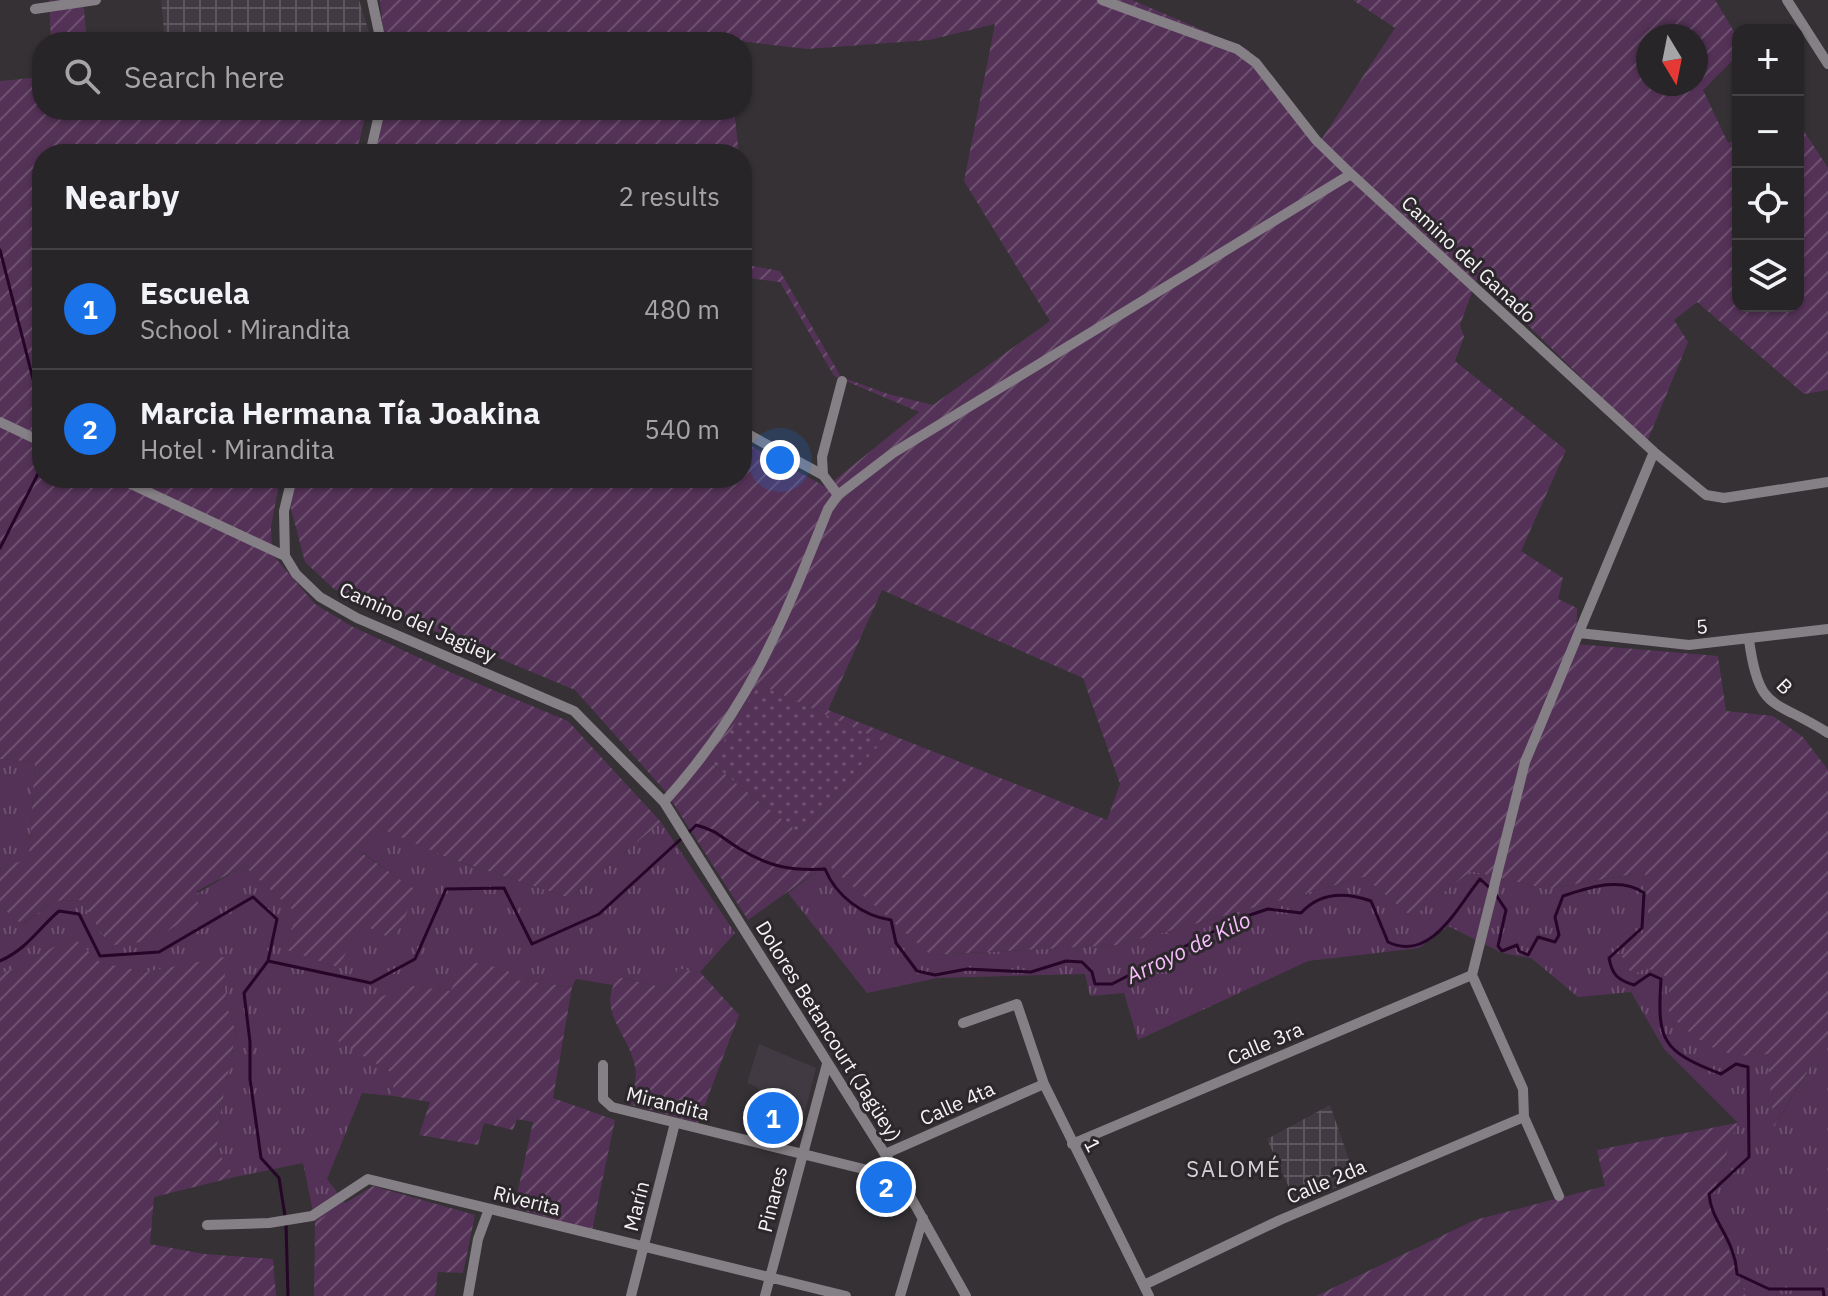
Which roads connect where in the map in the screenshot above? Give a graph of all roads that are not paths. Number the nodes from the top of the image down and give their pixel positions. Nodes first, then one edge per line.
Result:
1 (96, 0) edge
2 (372, 0) edge
3 (1102, 0) edge
4 (1787, 0) edge
5 (35, 9) dead end
6 (379, 32) edge
7 (1828, 42) edge
8 (1816, 43) junction
9 (1828, 64) edge
10 (378, 120) edge
11 (372, 144) edge
12 (1351, 174) junction
13 (842, 381) dead end
14 (0, 422) edge
15 (752, 436) edge
16 (32, 437) edge
17 (1654, 452) junction
18 (823, 475) junction
19 (1828, 482) edge
20 (139, 488) edge
21 (290, 488) edge
22 (838, 495) junction
23 (285, 556) junction
24 (1828, 629) edge
25 (1579, 633) junction
26 (1749, 640) junction
27 (1828, 733) edge
28 (664, 802) junction
29 (681, 829) joint
30 (1472, 975) junction
31 (963, 1023) dead end
32 (827, 1064) junction
33 (603, 1065) dead end
34 (1044, 1084) junction
35 (1524, 1117) junction
36 (675, 1123) junction
37 (1072, 1144) junction
38 (802, 1154) junction
39 (885, 1154) junction
40 (900, 1178) junction
41 (1559, 1196) dead end
42 (489, 1209) junction
43 (923, 1218) junction
44 (207, 1225) dead end
45 (644, 1247) junction
46 (770, 1277) junction
47 (1144, 1285) junction
48 (468, 1296) edge
49 (631, 1296) edge
50 (765, 1296) edge
51 (846, 1296) edge
52 (900, 1296) edge
53 (966, 1296) edge
54 (1149, 1296) edge

1 - 5 street
2 - 6 street
3 - 12 street, Camino del Ganado
4 - 8 street
7 - 8 street
8 - 9 street
10 - 11 street
12 - 17 street, Camino del Ganado
12 - 22 street
13 - 18 street
14 - 16 street
15 - 18 street
17 - 19 street, Camino del Ganado
17 - 25 street
18 - 22 street
20 - 23 street, Camino del Jagüey
21 - 23 street
22 - 28 street
23 - 28 street, Camino del Jagüey
24 - 26 street, 5
25 - 26 street, 5
25 - 30 street
26 - 27 street, B
28 - 29 street, Camino del Jagüey
29 - 32 street, Dolores Betancourt (Jagüey)
30 - 35 street
30 - 37 street, Calle 3ra
31 - 34 street, 1
32 - 38 street, Pinares
32 - 39 street, Dolores Betancourt (Jagüey)
33 - 36 street, Mirandita
34 - 37 street, 1
34 - 39 street, Calle 4ta
35 - 41 street
35 - 47 street, Calle 2da
36 - 38 street, Mirandita
36 - 45 street, Marín
37 - 47 street, 1
38 - 40 street, Mirandita
38 - 46 street, Pinares
39 - 40 street, Dolores Betancourt (Jagüey)
40 - 43 street, Dolores Betancourt (Jagüey)
42 - 44 street, Riverita
42 - 45 street, Riverita
42 - 48 street
43 - 52 street
43 - 53 street, Dolores Betancourt (Jagüey)
45 - 46 street, Riverita
45 - 49 street, Marín
46 - 50 street, Pinares
46 - 51 street, Riverita
47 - 54 street, 1

